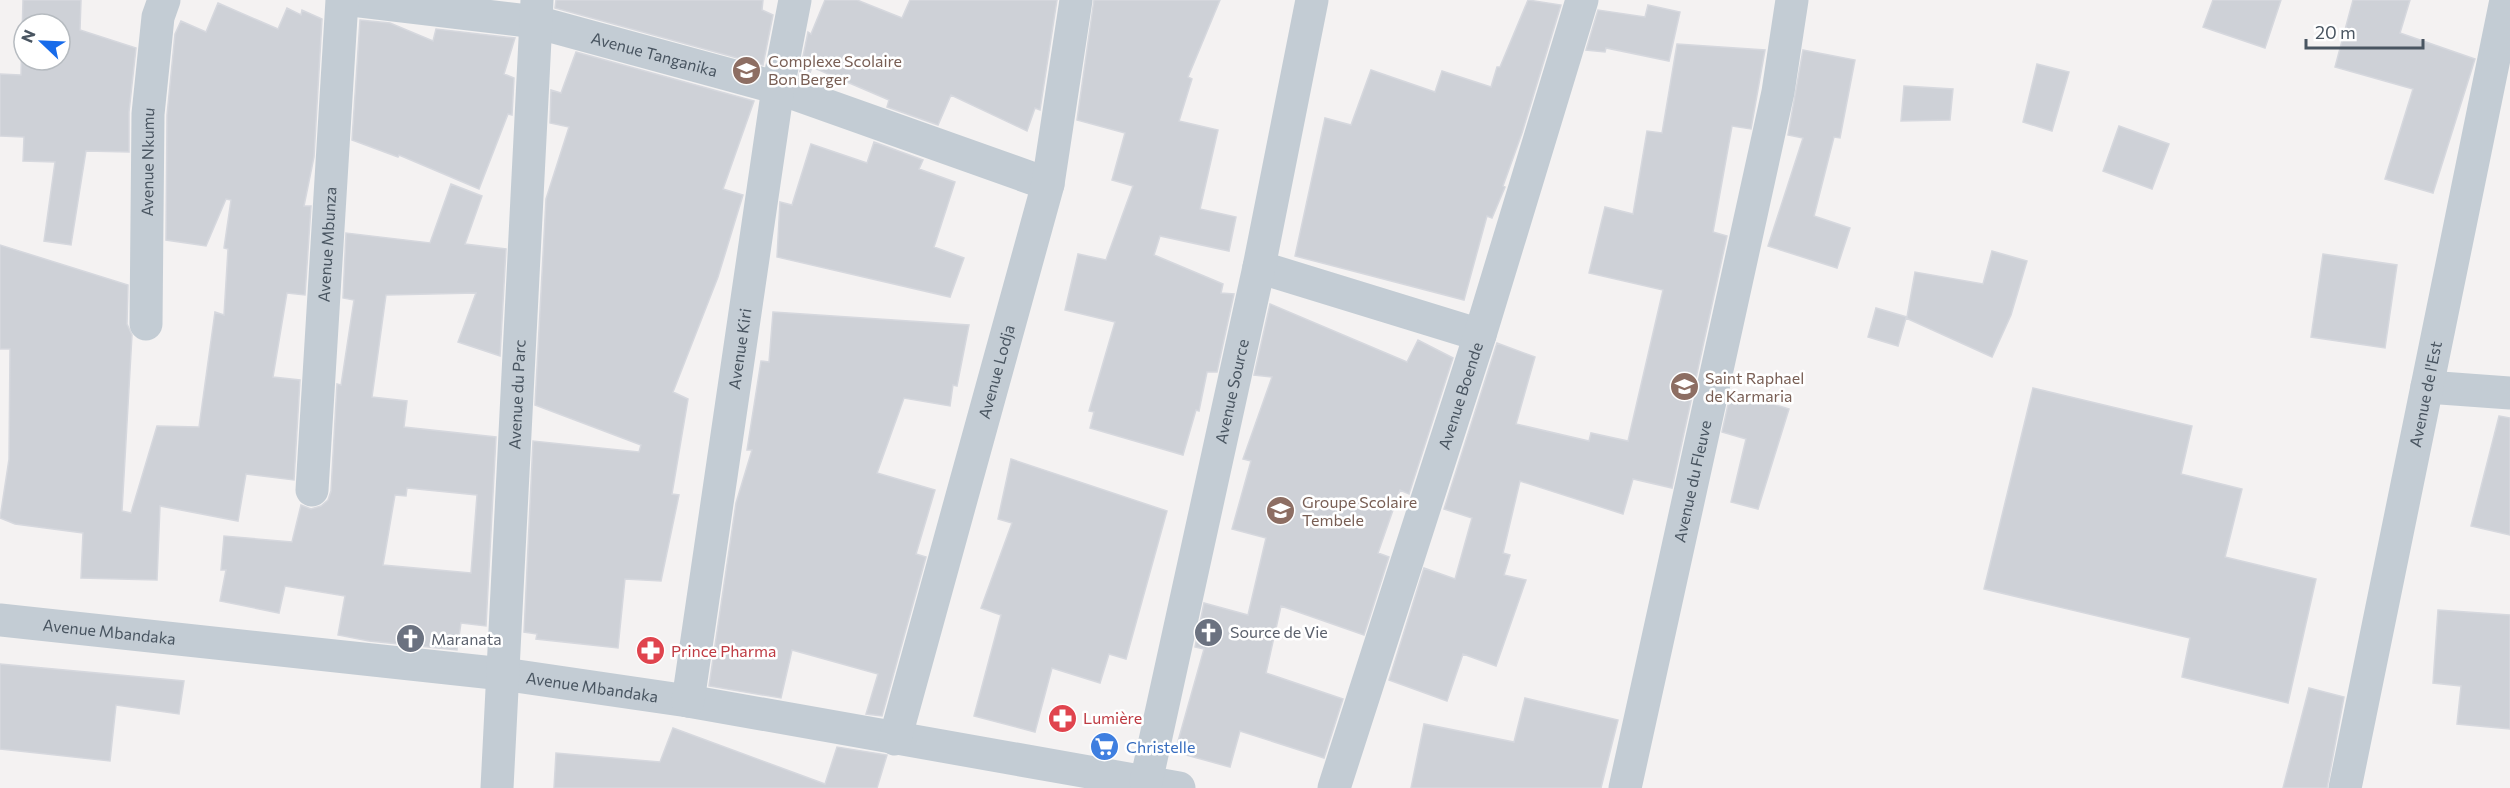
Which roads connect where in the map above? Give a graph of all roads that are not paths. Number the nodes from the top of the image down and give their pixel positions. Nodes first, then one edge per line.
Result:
1 (164, 0) edge
2 (342, 0) edge
3 (351, 0) edge
4 (795, 0) edge
5 (1076, 0) edge
6 (1312, 0) edge
7 (1582, 0) edge
8 (1792, 0) edge
9 (2506, 0) edge
10 (536, 11) edge
11 (778, 88) junction
12 (1048, 184) junction
13 (1259, 267) junction
14 (146, 324) dead end
15 (1480, 335) junction
16 (2427, 387) junction
17 (2510, 393) edge
18 (312, 490) dead end
19 (0, 620) edge
20 (503, 674) junction
21 (688, 701) junction
22 (895, 739) junction
23 (1146, 782) junction
24 (497, 788) edge
25 (1179, 788) edge
26 (1334, 788) edge
27 (1625, 788) edge
28 (2345, 788) edge

1 - 14 street, Avenue Nkumu
2 - 18 street, Avenue Mbunza
3 - 10 street, Avenue Tanganika
4 - 11 street, Avenue Kiri
5 - 12 street, Avenue Lodja
6 - 13 street, Avenue Source
7 - 15 street, Avenue Boende
8 - 27 street, Avenue du Fleuve
9 - 16 street, Avenue de l'Est
10 - 11 street, Avenue Tanganika
10 - 20 street, Avenue du Parc
11 - 12 street, Avenue Tanganika
11 - 21 street, Avenue Kiri
12 - 22 street, Avenue Lodja
13 - 15 street
13 - 23 street, Avenue Source
15 - 26 street, Avenue Boende
16 - 17 street
16 - 28 street, Avenue de l'Est
19 - 20 street, Avenue Mbandaka
20 - 21 street, Avenue Mbandaka
20 - 24 street, Avenue du Parc
21 - 22 street, Avenue Mbandaka
22 - 23 street, Avenue Mbandaka
23 - 25 street, Avenue Mbandaka

